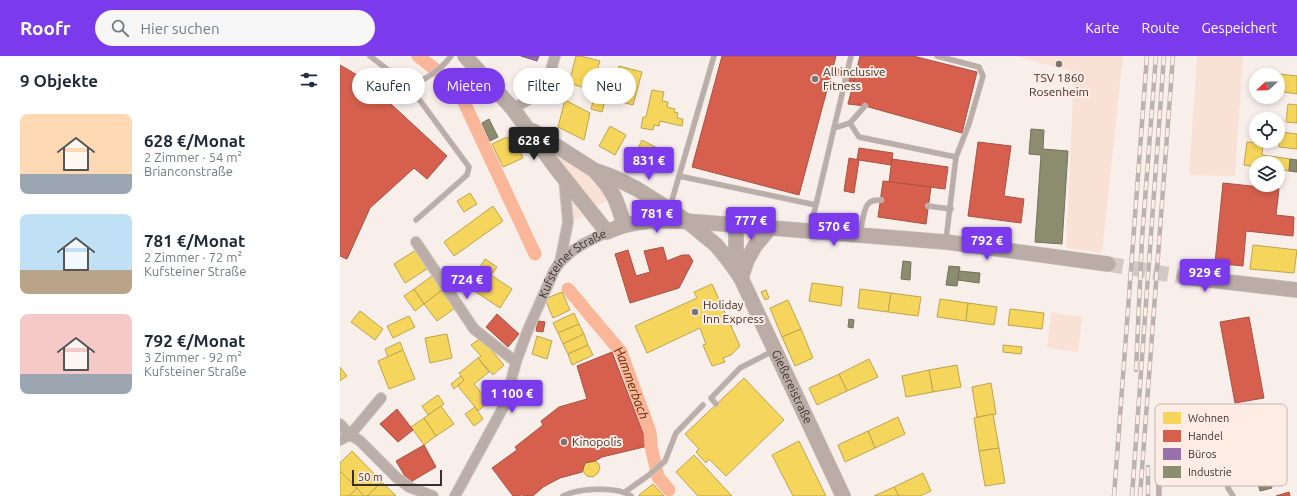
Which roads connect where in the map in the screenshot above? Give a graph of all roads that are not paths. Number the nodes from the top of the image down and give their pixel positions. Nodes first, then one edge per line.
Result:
1 (370, 56) edge
2 (465, 56) edge
3 (555, 56) edge
4 (714, 56) edge
5 (851, 56) edge
6 (937, 56) edge
7 (449, 58) edge
8 (385, 68) edge
9 (425, 79) edge
10 (423, 104) edge
11 (865, 106) dead end
12 (513, 109) junction
13 (850, 123) junction
14 (526, 126) junction
15 (834, 128) junction
16 (956, 157) junction
17 (594, 170) junction
18 (679, 176) junction
19 (564, 179) junction
20 (881, 200) dead end
21 (816, 205) junction
22 (928, 206) dead end
23 (669, 209) junction
24 (950, 209) junction
25 (416, 220) dead end
26 (688, 222) junction
27 (624, 225) junction
28 (736, 225) junction
29 (769, 229) junction
30 (606, 232) junction
31 (810, 232) junction
32 (860, 236) junction
33 (416, 242) dead end
34 (946, 242) junction
35 (560, 262) junction
36 (1108, 264) tunnel mouth
37 (1184, 277) tunnel mouth
38 (741, 278) junction
39 (1297, 290) edge
40 (774, 351) junction
41 (516, 362) junction
42 (381, 398) dead end
43 (716, 404) dead end
44 (703, 405) dead end
45 (340, 424) edge
46 (350, 435) junction
47 (340, 440) edge
48 (1159, 486) edge
49 (1227, 486) edge
50 (625, 492) junction
51 (433, 496) edge
52 (455, 496) edge
53 (563, 496) edge
54 (631, 496) edge
55 (843, 496) edge
56 (1159, 496) edge
57 (1233, 496) edge

1 - 8 lane
2 - 12 main road
3 - 12 street
4 - 18 lane
5 - 15 lane
6 - 16 lane
7 - 9 lane
10 - 25 lane
11 - 13 lane
12 - 14 main road
13 - 15 lane
13 - 16 lane
14 - 17 main road
14 - 19 main road
15 - 21 lane
16 - 24 lane
17 - 23 main road, Gießereistraße
17 - 27 main road
18 - 21 lane
18 - 23 lane
19 - 30 main road
19 - 35 street
20 - 32 lane
21 - 31 lane
22 - 24 lane
23 - 26 main road, Gießereistraße
24 - 34 lane
26 - 27 main road, Kufsteiner Straße
26 - 28 main road, Kufsteiner Straße
26 - 38 main road, Gießereistraße
27 - 30 main road, Kufsteiner Straße
28 - 29 main road, Kufsteiner Straße
28 - 38 main road, Gießereistraße
29 - 31 main road, Kufsteiner Straße
29 - 38 main road
30 - 35 street, Kufsteiner Straße
31 - 32 main road, Kufsteiner Straße
32 - 34 main road, Kufsteiner Straße
33 - 41 street
34 - 36 main road, Kufsteiner Straße
35 - 41 street, Kufsteiner Straße
37 - 39 main road
38 - 40 main road, Gießereistraße
40 - 43 lane
40 - 55 main road, Gießereistraße
41 - 52 street, Kufsteiner Straße
42 - 46 street
44 - 50 lane
45 - 46 street
46 - 47 street
46 - 51 street
48 - 56 lane
49 - 57 lane
50 - 53 lane
50 - 54 lane

